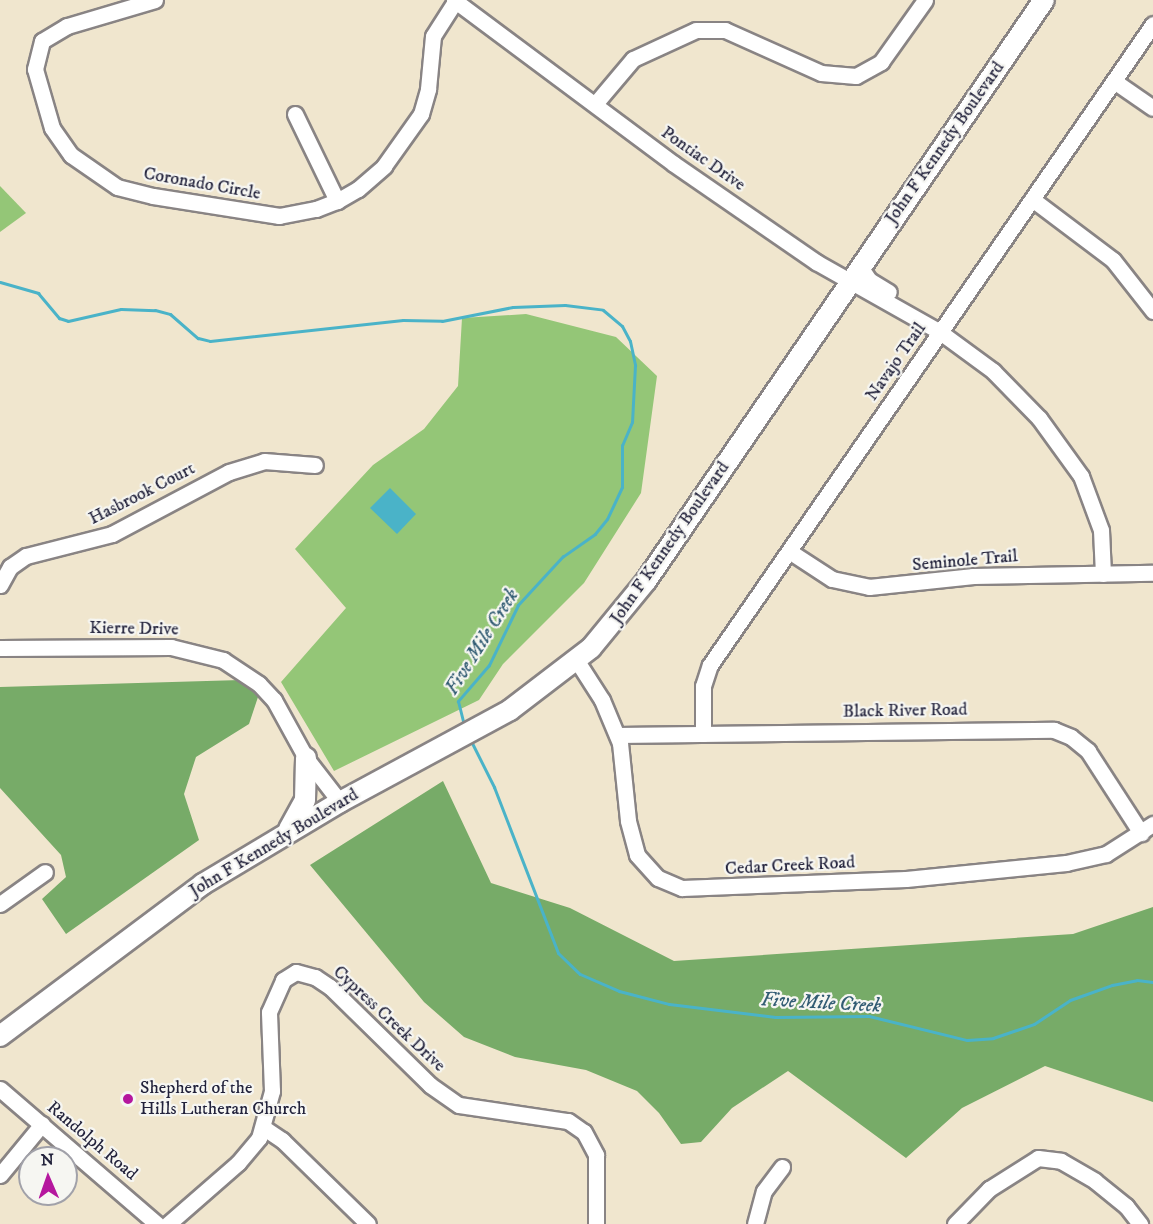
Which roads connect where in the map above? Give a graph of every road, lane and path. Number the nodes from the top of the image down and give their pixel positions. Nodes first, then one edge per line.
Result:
1 (155, 0) edge
2 (456, 0) edge
3 (925, 0) edge
4 (1044, 0) edge
5 (1153, 24) edge
6 (1114, 81) junction
7 (595, 104) junction
8 (1153, 108) edge
9 (295, 114) dead end
10 (1032, 199) junction
11 (337, 201) junction
12 (859, 265) junction
13 (848, 282) junction
14 (1153, 311) edge
15 (940, 332) junction
16 (315, 465) dead end
17 (789, 551) junction
18 (1153, 573) edge
19 (1103, 574) junction
20 (0, 585) edge
21 (0, 648) edge
22 (577, 661) junction
23 (703, 734) junction
24 (617, 735) junction
25 (306, 758) junction
26 (340, 802) junction
27 (1147, 828) edge
28 (283, 836) junction
29 (45, 872) dead end
30 (0, 904) edge
31 (0, 1036) edge
32 (0, 1089) edge
33 (42, 1124) junction
34 (264, 1128) junction
35 (782, 1167) dead end
36 (0, 1175) edge
37 (157, 1224) edge
38 (168, 1224) edge
39 (368, 1224) edge
40 (596, 1224) edge
41 (755, 1224) edge
42 (955, 1224) edge
43 (1140, 1224) edge

1 - 11 street, Coronado Circle
2 - 7 street, Pontiac Drive
2 - 11 street, Coronado Circle
3 - 7 street
4 - 12 main road, John F Kennedy Boulevard
5 - 6 street, Navajo Trail
6 - 8 street
6 - 10 street, Navajo Trail
7 - 13 street, Pontiac Drive
9 - 11 street
10 - 14 street
10 - 15 street, Navajo Trail
12 - 13 main road, John F Kennedy Boulevard
12 - 15 street, Pontiac Drive
13 - 15 street, Pontiac Drive
13 - 22 main road, John F Kennedy Boulevard
15 - 17 street, Navajo Trail
15 - 19 street, Pontiac Drive
16 - 20 street, Hasbrook Court
17 - 19 street, Seminole Trail
17 - 23 street, Navajo Trail
18 - 19 street, Seminole Trail
21 - 25 street, Kierre Drive
22 - 24 street, Cedar Creek Road
22 - 26 main road, John F Kennedy Boulevard
23 - 24 street, Black River Road
23 - 27 street, Black River Road
24 - 27 street, Cedar Creek Road
25 - 26 street, Kierre Drive
25 - 28 main road
26 - 28 main road, John F Kennedy Boulevard
28 - 31 main road, John F Kennedy Boulevard
29 - 30 street
32 - 33 street, Randolph Road
33 - 36 street
33 - 37 street, Randolph Road
34 - 38 street, Cypress Creek Drive
34 - 39 street
34 - 40 street, Cypress Creek Drive
35 - 41 street
42 - 43 street

